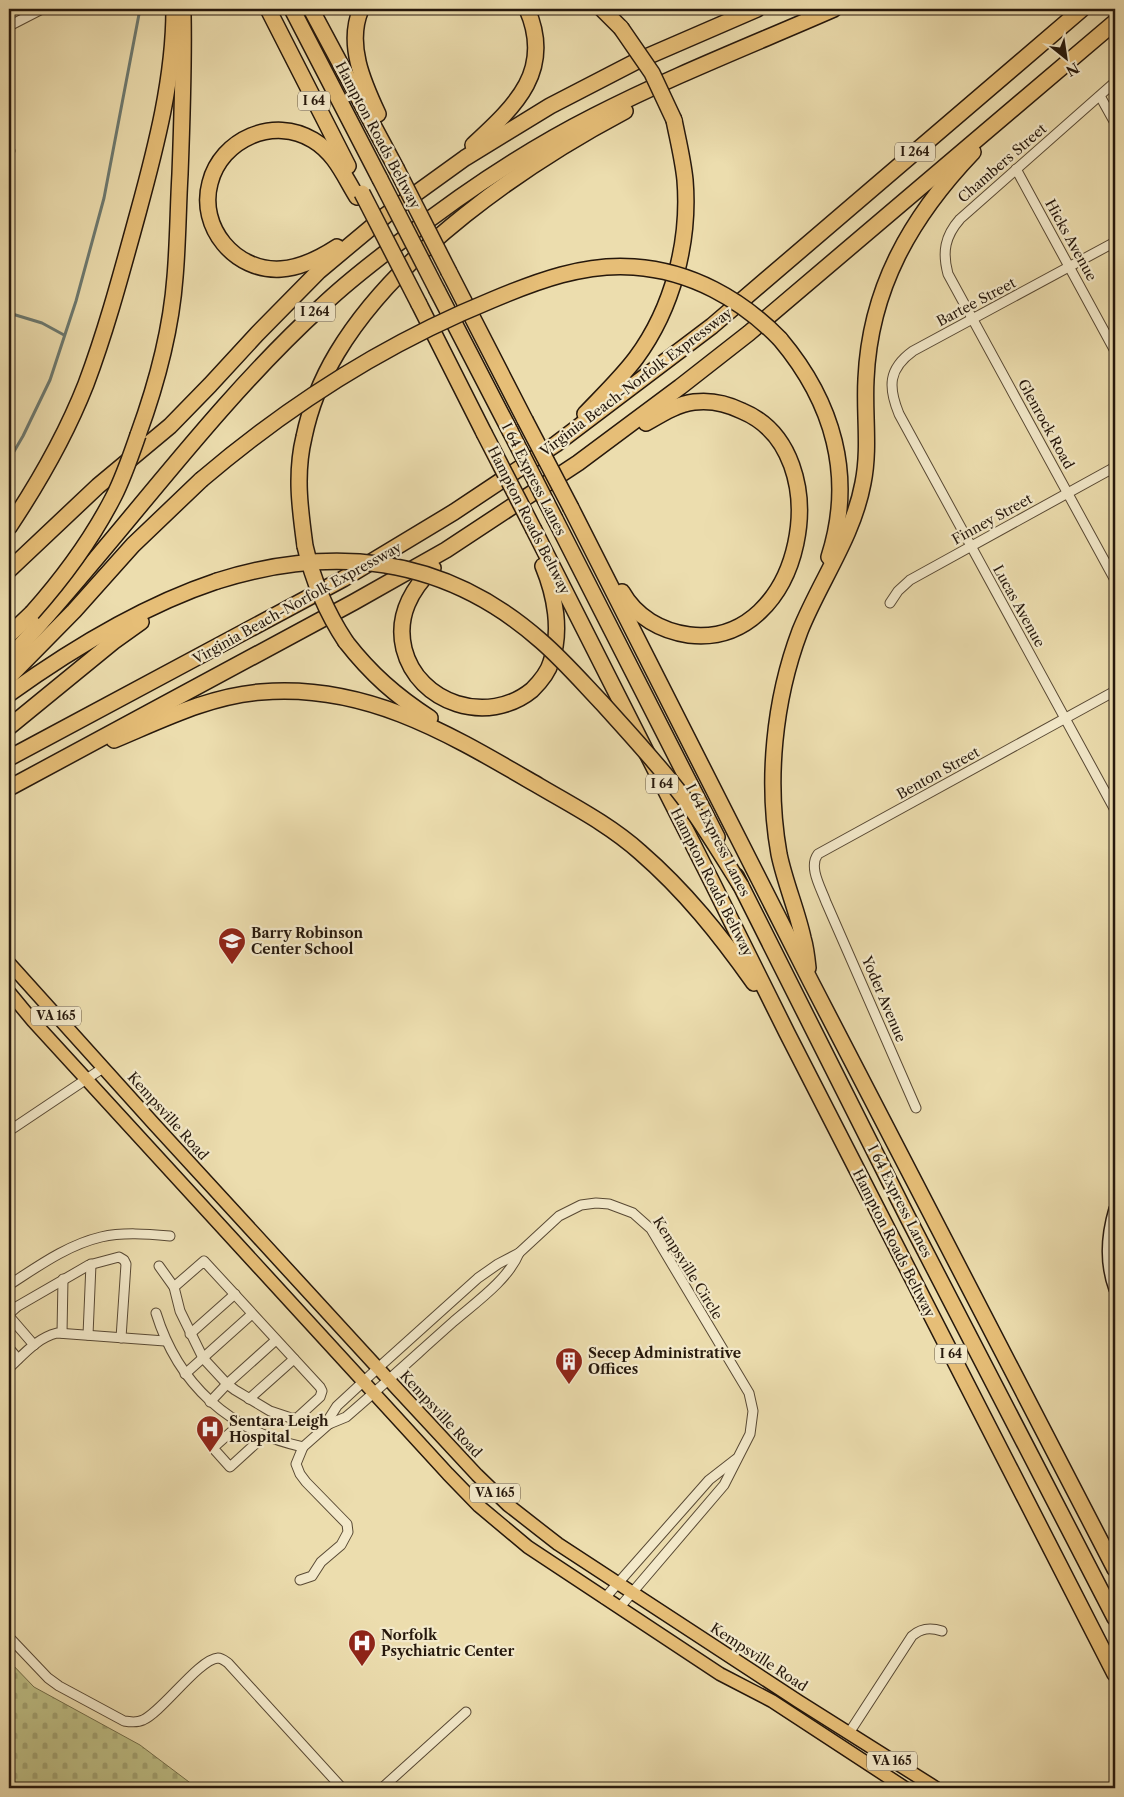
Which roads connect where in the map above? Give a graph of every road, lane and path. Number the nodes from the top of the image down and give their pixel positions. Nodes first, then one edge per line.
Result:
1 (42, 9) edge
2 (174, 9) edge
3 (183, 9) edge
4 (268, 9) edge
5 (292, 9) edge
6 (312, 9) edge
7 (361, 9) edge
8 (527, 9) edge
9 (602, 9) edge
10 (757, 9) edge
11 (834, 9) edge
12 (1082, 9) edge
13 (1115, 22) edge
14 (9, 26) edge
15 (704, 66) junction
16 (1115, 82) edge
17 (1100, 96) junction
18 (1022, 101) junction
19 (1115, 122) edge
20 (398, 165) junction
21 (1016, 169) junction
22 (435, 179) junction
23 (359, 195) junction
24 (386, 215) junction
25 (1115, 242) edge
26 (1070, 267) junction
27 (952, 282) joint
28 (973, 320) junction
29 (1115, 351) edge
30 (899, 414) joint
31 (556, 444) junction
32 (578, 463) junction
33 (1115, 467) edge
34 (1068, 493) junction
35 (9, 527) edge
36 (481, 528) junction
37 (535, 533) junction
38 (586, 538) junction
39 (970, 546) junction
40 (9, 570) edge
41 (1115, 580) edge
42 (196, 588) junction
43 (818, 592) junction
44 (890, 603) dead end
45 (9, 635) edge
46 (9, 658) edge
47 (9, 677) edge
48 (1115, 692) edge
49 (9, 694) edge
50 (1064, 718) junction
51 (9, 727) edge
52 (9, 758) edge
53 (503, 766) junction
54 (42, 771) junction
55 (9, 788) edge
56 (1115, 810) edge
57 (741, 886) junction
58 (826, 902) joint
59 (9, 963) edge
60 (811, 982) junction
61 (9, 992) edge
62 (787, 1033) junction
63 (103, 1068) junction
64 (87, 1079) junction
65 (916, 1108) dead end
66 (9, 1131) edge
67 (1115, 1209) edge
68 (170, 1236) dead end
69 (519, 1253) junction
70 (91, 1264) junction
71 (159, 1266) dead end
72 (63, 1279) junction
73 (9, 1285) edge
74 (470, 1285) junction
75 (174, 1287) junction
76 (1115, 1289) edge
77 (235, 1294) junction
78 (481, 1297) junction
79 (156, 1313) dead end
80 (252, 1314) junction
81 (9, 1315) edge
82 (62, 1333) junction
83 (190, 1334) junction
84 (88, 1335) junction
85 (121, 1338) junction
86 (276, 1340) junction
87 (166, 1341) junction
88 (34, 1345) junction
89 (9, 1348) edge
90 (203, 1358) junction
91 (18, 1359) junction
92 (294, 1359) junction
93 (9, 1368) edge
94 (378, 1368) junction
95 (185, 1374) junction
96 (389, 1380) junction
97 (363, 1382) junction
98 (227, 1384) junction
99 (374, 1393) junction
100 (249, 1399) junction
101 (210, 1402) junction
102 (240, 1423) junction
103 (329, 1424) junction
104 (265, 1435) junction
105 (303, 1447) junction
106 (736, 1459) junction
107 (688, 1503) junction
108 (700, 1514) junction
109 (1115, 1569) edge
110 (300, 1580) dead end
111 (618, 1583) junction
112 (632, 1592) junction
113 (604, 1598) junction
114 (619, 1608) junction
115 (1115, 1618) edge
116 (942, 1631) dead end
117 (9, 1637) edge
118 (1115, 1674) edge
119 (466, 1712) dead end
120 (849, 1733) junction
121 (342, 1788) edge
122 (382, 1788) edge
123 (905, 1788) edge
124 (936, 1788) edge

1 - 14 street
2 - 35 highway
3 - 45 highway, bridge
4 - 23 highway, I 64
5 - 57 highway, I 64 Express Lanes, bridge
6 - 20 highway, Hampton Roads Beltway
7 - 20 highway
8 - 22 highway
9 - 31 highway, bridge
10 - 22 highway
11 - 15 highway, I 264
12 - 31 highway, Virginia Beach-Norfolk Expressway / I 264
13 - 18 highway
15 - 46 highway, I 264
15 - 53 highway, bridge
16 - 17 street, Chambers Street
17 - 19 street
17 - 21 street, Chambers Street
18 - 32 highway
18 - 43 highway
20 - 38 highway, bridge
21 - 26 street, Hicks Avenue
21 - 27 street, Chambers Street
22 - 24 highway
23 - 24 highway
23 - 37 highway, Hampton Roads Beltway / I 64, bridge
24 - 40 highway
25 - 26 street, Bartee Street
26 - 28 street, Bartee Street
26 - 29 street, Hicks Avenue
27 - 28 street, Glenrock Road
28 - 30 street, Bartee Street
28 - 34 street, Glenrock Road
30 - 39 street, Lucas Avenue
31 - 52 highway, Virginia Beach-Norfolk Expressway / I 264
32 - 36 highway
32 - 38 highway
33 - 34 street, Finney Street
34 - 39 street, Finney Street
34 - 41 street, Glenrock Road
36 - 37 highway
36 - 54 highway
37 - 62 highway, Hampton Roads Beltway / I 64
38 - 60 highway
39 - 44 street, Finney Street
39 - 50 street, Lucas Avenue
42 - 49 highway
42 - 51 highway
42 - 57 highway, bridge
43 - 47 highway, bridge
43 - 60 highway
48 - 50 street, Benton Street
50 - 56 street, Lucas Avenue
50 - 58 street, Benton Street
53 - 54 highway
53 - 62 highway
54 - 55 highway
57 - 115 highway, I 64 Express Lanes
58 - 65 street, Yoder Avenue
59 - 63 main road, Kempsville Road / VA 165
60 - 109 highway
61 - 64 main road, VA 165
62 - 118 highway, Hampton Roads Beltway / I 64
63 - 64 street
63 - 94 main road, Kempsville Road / VA 165
64 - 66 street
64 - 97 main road, VA 165
67 - 76 street
68 - 73 street
69 - 74 street, Kempsville Circle
69 - 78 street, Kempsville Circle
69 - 106 street, Kempsville Circle
70 - 72 street
70 - 84 street
70 - 85 street
71 - 75 street
72 - 81 street
72 - 82 street
74 - 78 street
74 - 94 street, Kempsville Circle
75 - 77 street
75 - 83 street
77 - 80 street
77 - 83 street
78 - 96 street, Kempsville Circle
79 - 87 street
80 - 86 street
80 - 90 street
81 - 88 street
82 - 84 street
82 - 88 street
83 - 90 street
84 - 85 street
85 - 87 street
86 - 92 street
86 - 98 street
87 - 95 street
88 - 91 street
89 - 91 street
90 - 95 street
90 - 98 street
91 - 93 street
92 - 100 street
92 - 100 street
94 - 96 main road, Kempsville Road / VA 165
94 - 97 street, Kempsville Circle
95 - 101 street
96 - 99 street, Kempsville Circle
96 - 111 main road, Kempsville Road / VA 165
97 - 99 main road, VA 165
97 - 103 street, Kempsville Circle
98 - 100 street
98 - 101 street
99 - 103 street, Kempsville Circle
99 - 113 main road, VA 165
101 - 102 street
102 - 104 street
102 - 104 street
103 - 105 street
104 - 105 street
105 - 110 street
106 - 107 street, Kempsville Circle
106 - 108 street, Kempsville Circle
107 - 108 street
107 - 111 street, Kempsville Circle
108 - 112 street, Kempsville Circle
111 - 112 main road, Kempsville Road / VA 165
111 - 113 street, Kempsville Circle
112 - 114 street, Kempsville Circle
112 - 120 main road, Kempsville Road / VA 165
113 - 114 main road, VA 165
114 - 123 main road, VA 165
116 - 120 street
117 - 121 street
119 - 122 street
120 - 124 main road, Kempsville Road / VA 165

